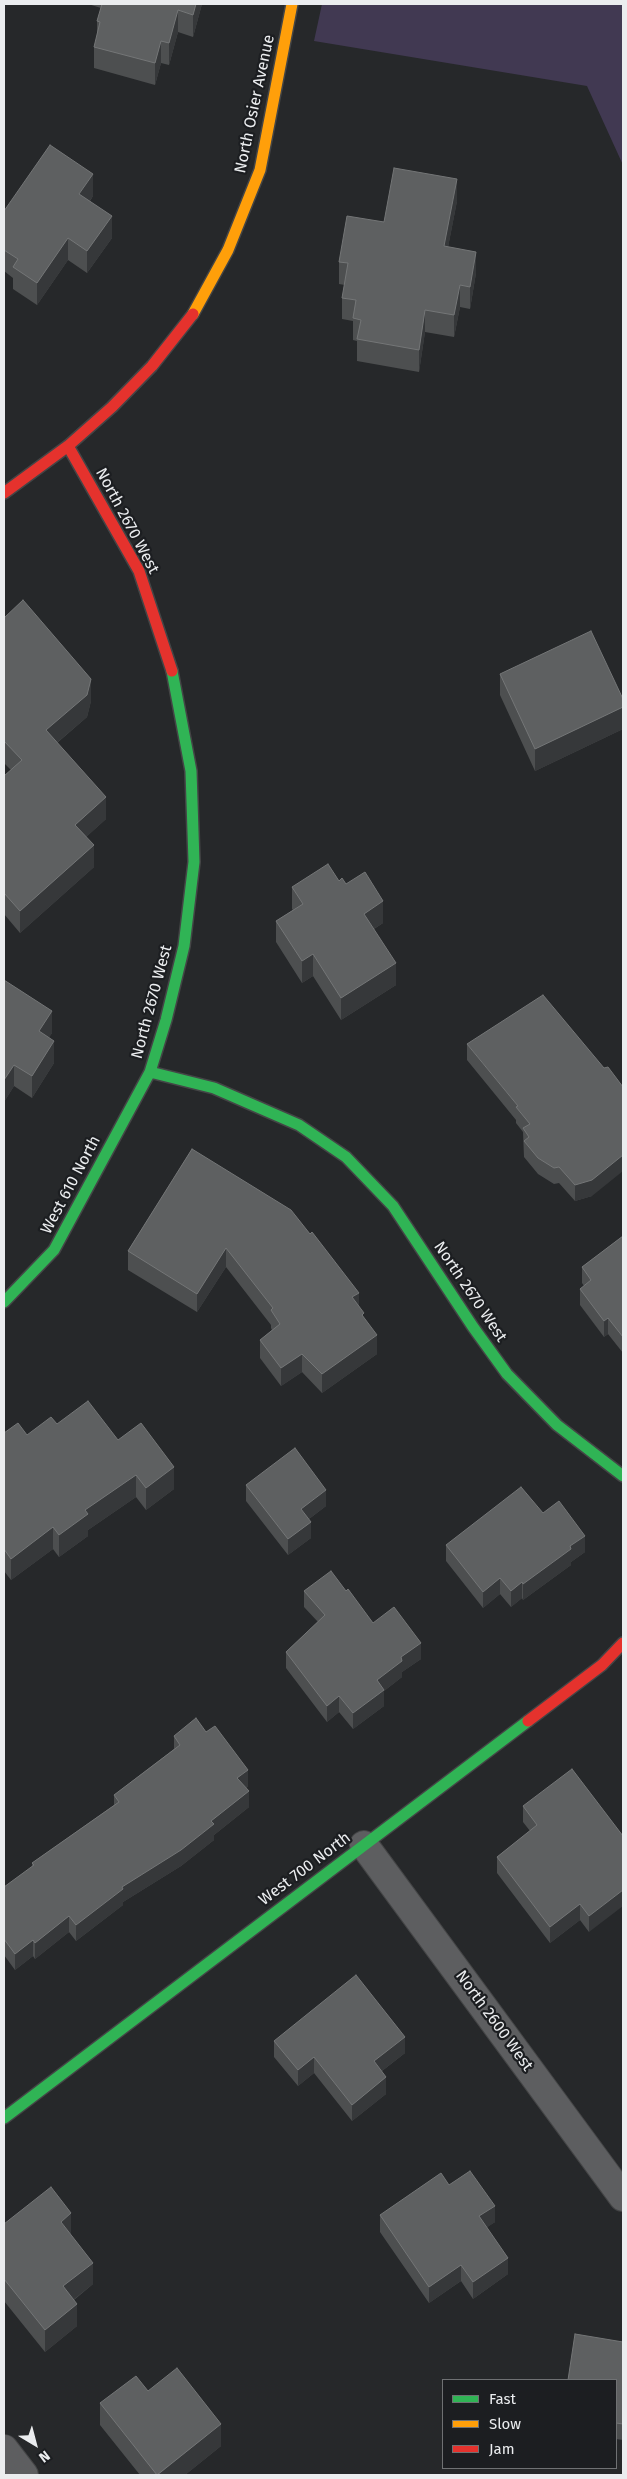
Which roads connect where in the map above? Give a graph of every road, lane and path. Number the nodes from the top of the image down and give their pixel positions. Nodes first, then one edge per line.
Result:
1 (292, 4) edge
2 (68, 446) junction
3 (4, 493) edge
4 (150, 1072) junction
5 (4, 1302) edge
6 (623, 1476) edge
7 (623, 1644) edge
8 (364, 1845) junction
9 (4, 2118) edge
10 (623, 2198) edge
11 (4, 2448) edge
12 (24, 2475) edge

1 - 2 street, North Osier Avenue
2 - 3 street, North Osier Avenue
2 - 4 street, North 2670 West
4 - 5 street, West 610 North
4 - 6 street, North 2670 West
7 - 8 street, West 700 North
8 - 9 street, West 700 North
8 - 10 street, North 2600 West
11 - 12 street

